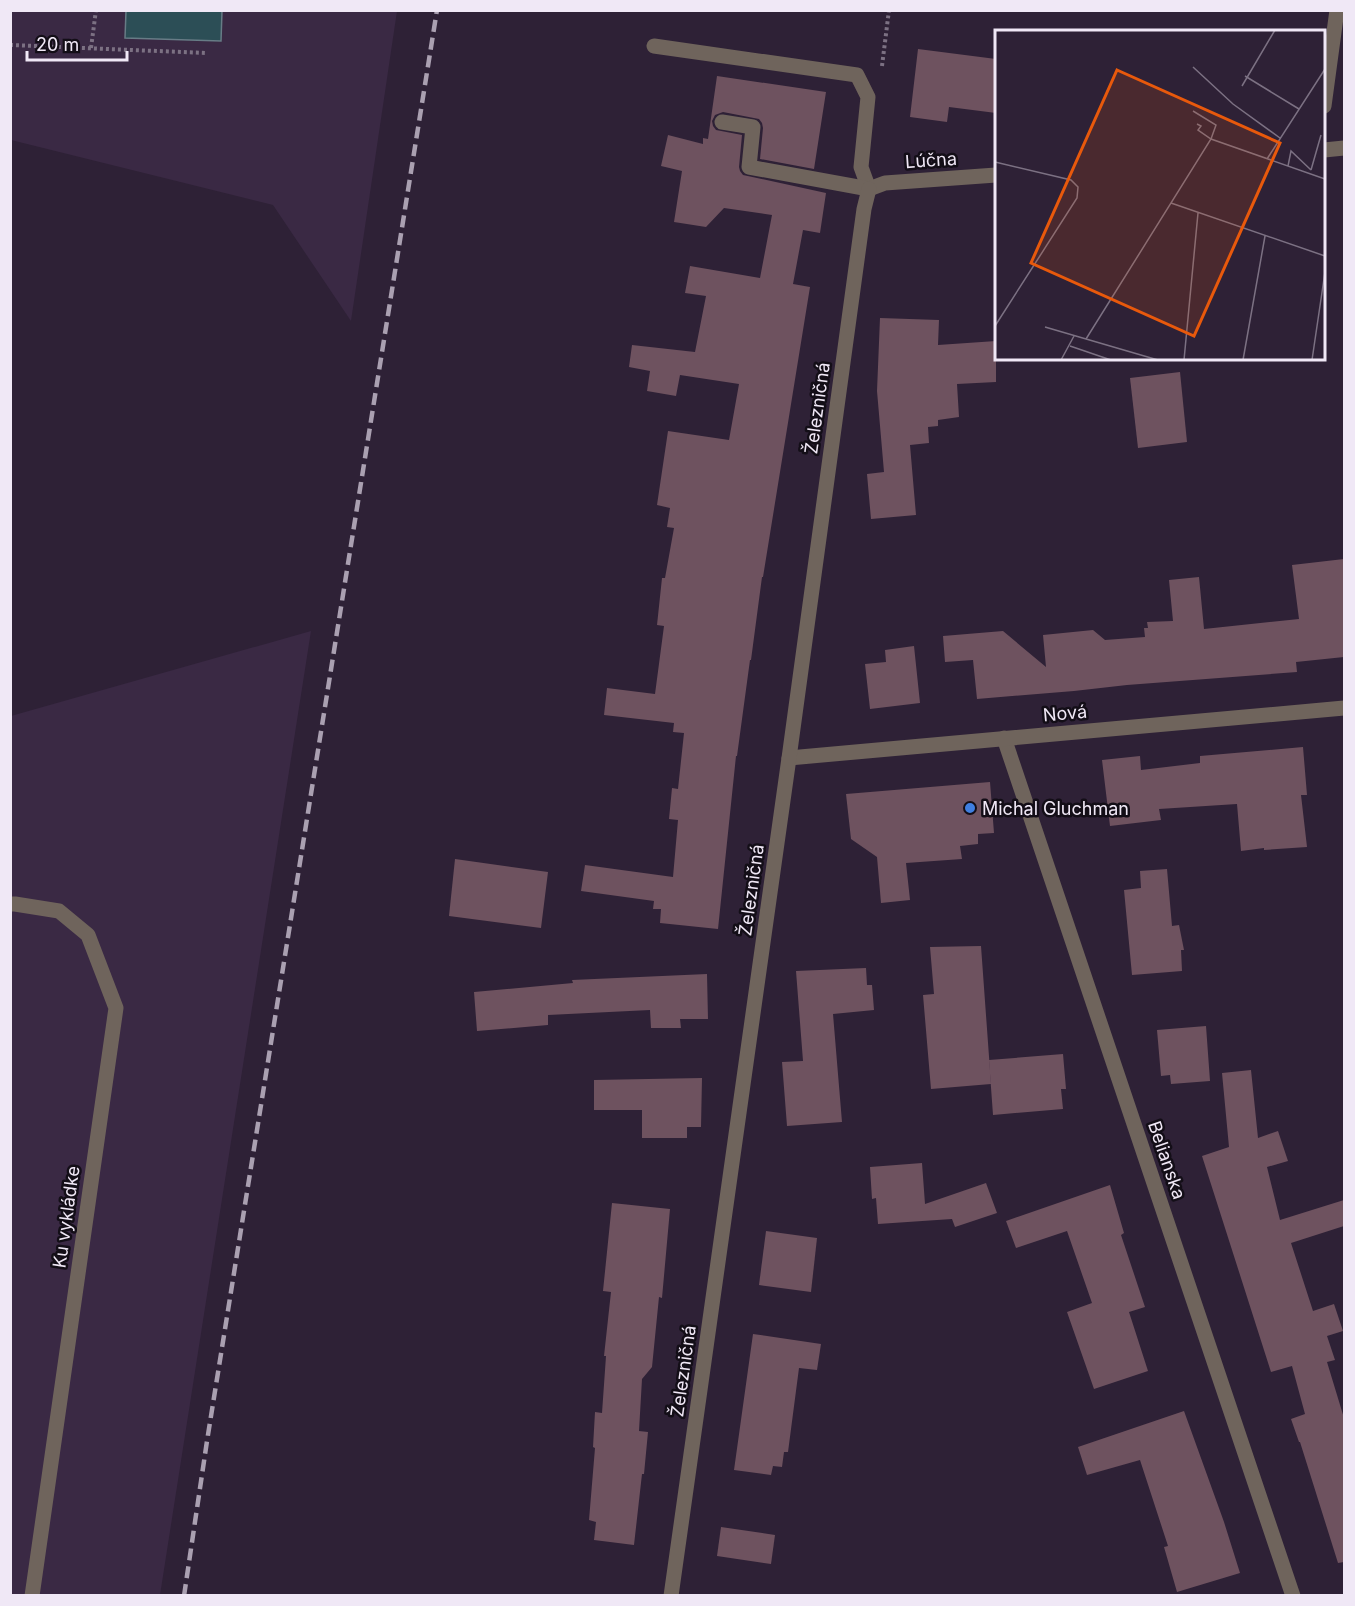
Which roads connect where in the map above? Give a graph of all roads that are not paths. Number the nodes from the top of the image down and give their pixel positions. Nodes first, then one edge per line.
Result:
1 (1337, 10) edge
2 (654, 46) dead end
3 (1325, 91) edge
4 (722, 122) dead end
5 (1344, 148) edge
6 (1325, 150) edge
7 (995, 175) edge
8 (869, 189) junction
9 (1344, 708) edge
10 (1004, 738) junction
11 (789, 758) junction
12 (10, 904) edge
13 (32, 1596) edge
14 (671, 1596) edge
15 (1293, 1596) edge

1 - 3 street
2 - 8 street
4 - 8 street
5 - 6 street
7 - 8 street, Lúčna
8 - 11 street, Železničná
9 - 10 street, Nová
10 - 11 street, Nová
10 - 15 street, Belianska
11 - 14 street, Železničná
12 - 13 street, Ku vykládke

